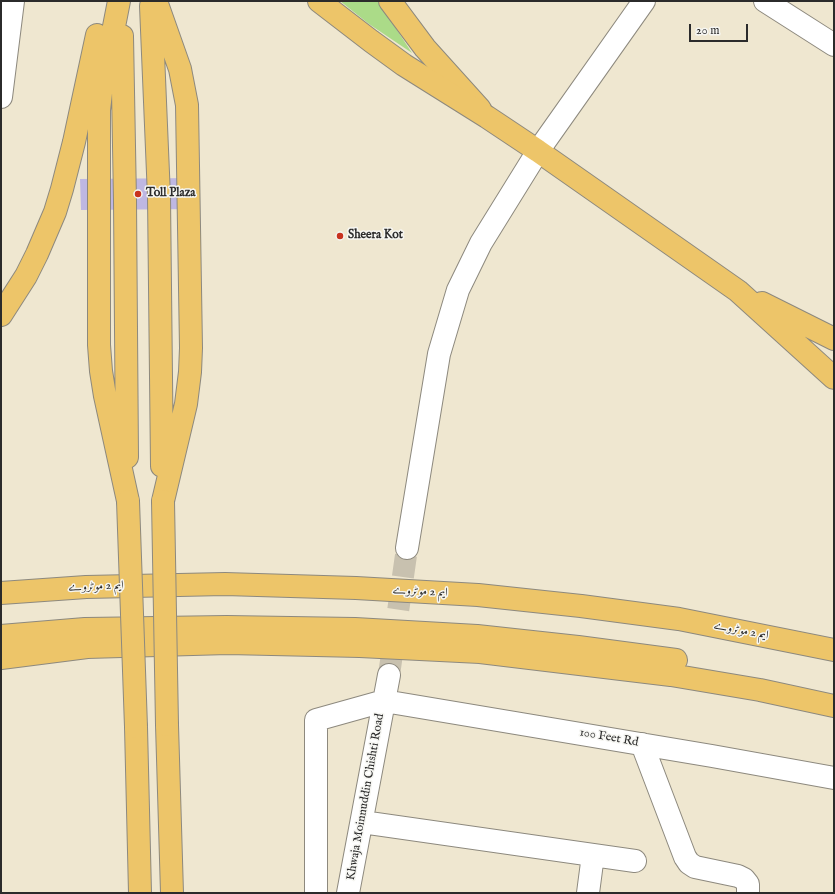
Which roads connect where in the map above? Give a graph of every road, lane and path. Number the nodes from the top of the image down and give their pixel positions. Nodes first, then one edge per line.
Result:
1 (13, 1) edge
2 (105, 1) edge
3 (120, 1) edge
4 (151, 1) edge
5 (156, 1) edge
6 (319, 1) edge
7 (390, 1) edge
8 (644, 1) edge
9 (765, 1) edge
10 (834, 45) edge
11 (1, 97) edge
12 (487, 117) junction
13 (538, 151) junction
14 (738, 291) junction
15 (1, 315) edge
16 (834, 338) edge
17 (834, 378) edge
18 (163, 500) junction
19 (407, 548) tunnel mouth
20 (1, 593) edge
21 (1, 636) edge
22 (834, 650) edge
23 (1, 658) edge
24 (389, 675) tunnel mouth
25 (834, 691) edge
26 (384, 701) junction
27 (834, 706) edge
28 (642, 744) junction
29 (834, 778) edge
30 (362, 822) junction
31 (593, 855) junction
32 (635, 862) dead end
33 (140, 893) edge
34 (172, 893) edge
35 (316, 893) edge
36 (348, 893) edge
37 (588, 893) edge
38 (748, 893) edge

1 - 11 street
2 - 15 main road
3 - 33 main road, bridge
4 - 18 main road
5 - 18 main road
6 - 12 main road
7 - 12 main road
8 - 13 street
9 - 10 street
12 - 13 main road
13 - 14 main road
13 - 19 street
14 - 16 main road
14 - 17 main road
18 - 34 main road, bridge
20 - 22 main road, ایم 2 موٹروے
21 - 25 main road
23 - 27 main road
24 - 26 street, Khwaja Moinnuddin Chishti Road
26 - 28 street, 100 Feet Rd
26 - 30 street, Khwaja Moinnuddin Chishti Road
26 - 35 street
28 - 29 street, 100 Feet Rd
28 - 38 street
30 - 31 street
30 - 36 street, Khwaja Moinnuddin Chishti Road
31 - 32 street
31 - 37 street

